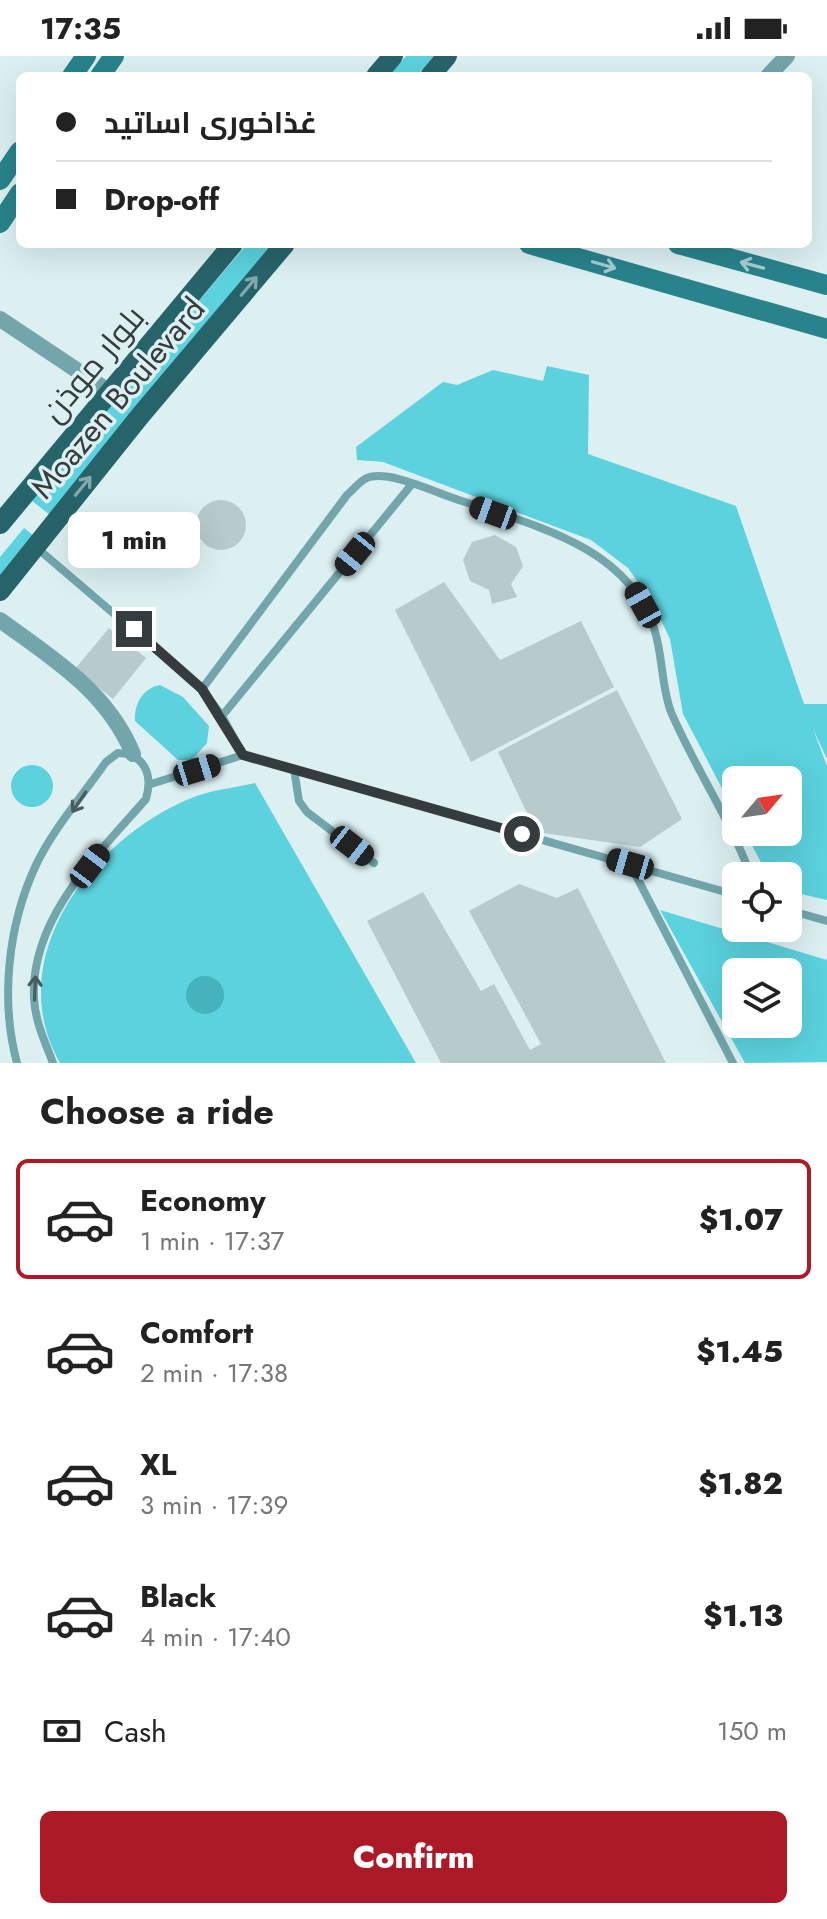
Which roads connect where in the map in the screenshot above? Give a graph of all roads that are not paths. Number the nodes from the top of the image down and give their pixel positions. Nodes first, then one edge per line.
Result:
1 (393, 56) edge
2 (447, 56) edge
3 (787, 56) edge
4 (379, 72) edge
5 (433, 72) edge
6 (772, 72) edge
7 (16, 157) edge
8 (0, 180) edge
9 (16, 199) edge
10 (0, 223) edge
11 (230, 248) edge
12 (282, 248) edge
13 (543, 248) edge
14 (693, 248) edge
15 (827, 285) edge
16 (0, 319) edge
17 (827, 329) edge
18 (108, 391) junction
19 (412, 484) junction
20 (0, 524) edge
21 (36, 546) junction
22 (0, 591) edge
23 (0, 620) edge
24 (202, 689) junction
25 (222, 716) junction
26 (133, 754) junction
27 (243, 755) junction
28 (294, 769) junction
29 (151, 784) junction
30 (746, 862) edge
31 (374, 863) dead end
32 (630, 864) junction
33 (722, 891) edge
34 (802, 914) edge
35 (827, 921) edge
36 (17, 1063) edge
37 (53, 1063) edge
38 (733, 1063) edge

1 - 4 main road
2 - 5 main road
3 - 6 street
7 - 8 street
9 - 10 street
11 - 18 main road, بلوار موذن
21 -> 12 main road, Moazen Boulevard
13 -> 17 street
15 -> 14 street
16 - 18 street
18 - 20 main road, بلوار موذن
19 - 24 lane
19 - 25 lane
19 - 30 lane
21 - 22 main road, Moazen Boulevard
21 - 24 lane
23 - 26 street
24 - 25 lane
25 - 27 lane
26 - 29 lane
26 -> 36 lane
27 - 28 lane
27 - 29 lane
28 - 31 lane
28 - 32 lane
37 -> 29 lane
32 - 33 lane
32 - 38 lane
34 - 35 lane

